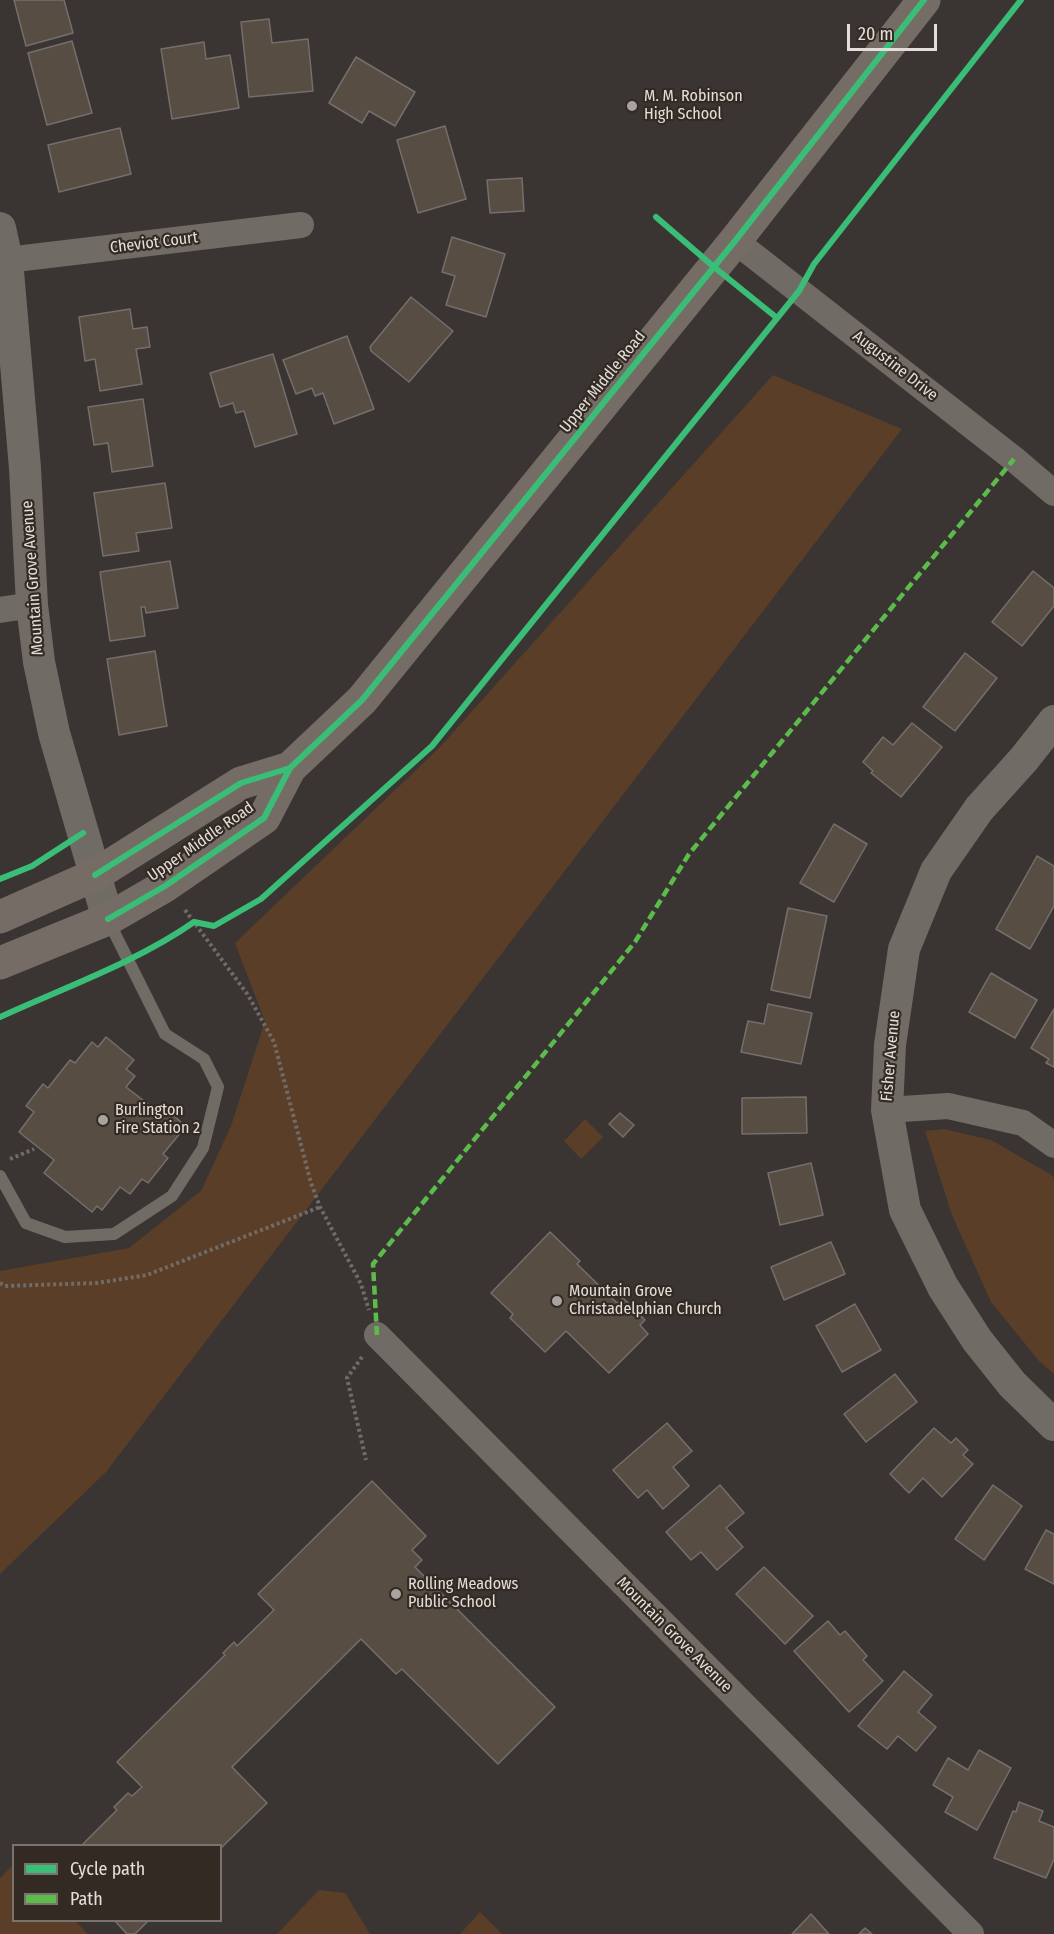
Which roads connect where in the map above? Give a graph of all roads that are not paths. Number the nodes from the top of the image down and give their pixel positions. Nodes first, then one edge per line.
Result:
1 (924, 0) edge
2 (301, 225) dead end
3 (0, 228) edge
4 (735, 241) junction
5 (7, 260) junction
6 (1054, 493) edge
7 (32, 605) junction
8 (0, 610) edge
9 (1054, 721) edge
10 (290, 768) junction
11 (95, 875) junction
12 (0, 916) edge
13 (108, 919) junction
14 (0, 963) edge
15 (887, 1110) junction
16 (1054, 1145) edge
17 (0, 1176) edge
18 (377, 1335) road end
19 (1054, 1425) edge
20 (971, 1934) edge

1 - 4 main road, Upper Middle Road
2 - 5 street, Cheviot Court
3 - 5 street, Mountain Grove Avenue
4 - 6 street, Augustine Drive
4 - 10 main road, Upper Middle Road
5 - 7 street, Mountain Grove Avenue
7 - 8 street
7 - 11 street, Mountain Grove Avenue
9 - 15 street, Fisher Avenue
10 - 11 main road, Upper Middle Road
10 - 13 main road, Upper Middle Road
11 - 12 main road, Upper Middle Road
11 - 13 street, Mountain Grove Avenue
13 - 14 main road, Upper Middle Road
13 - 17 lane
15 - 16 street
15 - 19 street, Fisher Avenue
18 - 20 street, Mountain Grove Avenue

